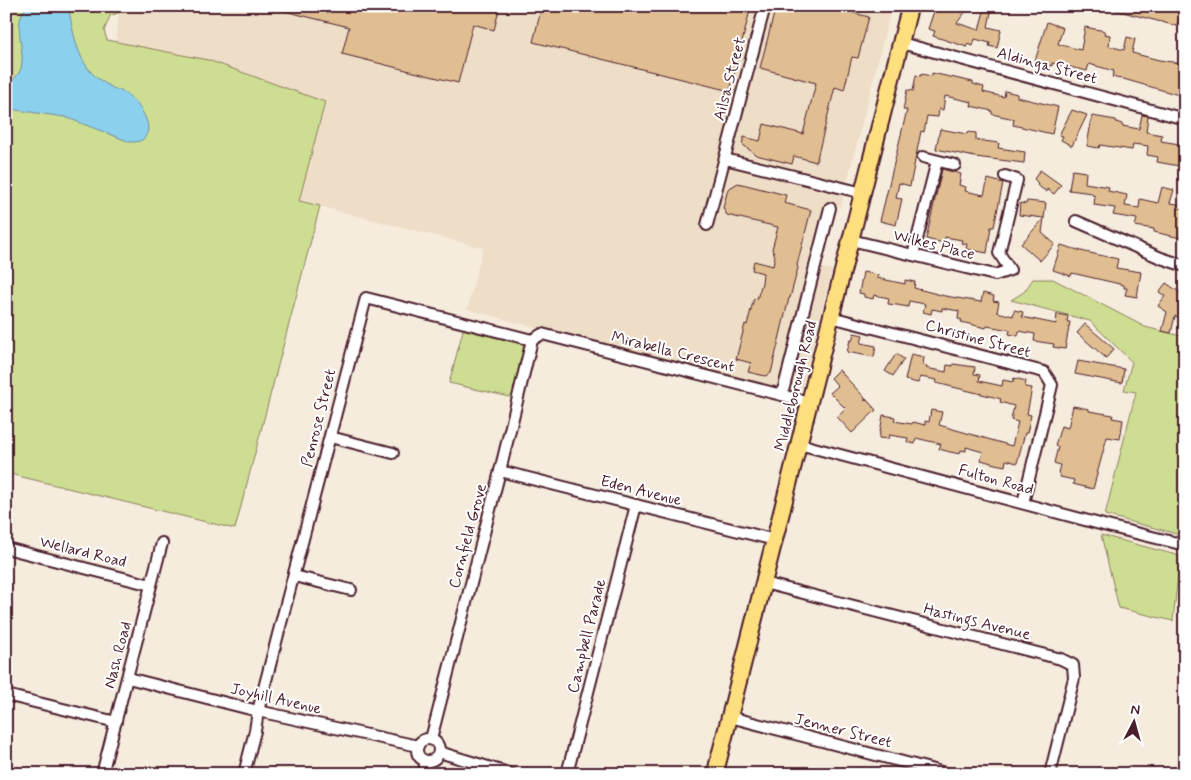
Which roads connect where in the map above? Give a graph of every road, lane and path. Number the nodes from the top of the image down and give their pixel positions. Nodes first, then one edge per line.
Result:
1 (764, 6) edge
2 (910, 6) edge
3 (901, 43) junction
4 (1185, 119) edge
5 (923, 157) dead end
6 (725, 158) junction
7 (937, 161) junction
8 (955, 165) dead end
9 (1005, 176) dead end
10 (863, 193) junction
11 (830, 208) dead end
12 (1076, 221) dead end
13 (707, 225) dead end
14 (851, 240) junction
15 (913, 255) junction
16 (1185, 266) edge
17 (832, 317) junction
18 (532, 340) junction
19 (782, 395) junction
20 (809, 402) junction
21 (330, 437) junction
22 (799, 444) junction
23 (393, 453) dead end
24 (500, 471) junction
25 (1023, 503) junction
26 (636, 505) junction
27 (775, 540) junction
28 (162, 543) dead end
29 (1185, 545) edge
30 (6, 548) edge
31 (294, 576) junction
32 (764, 582) junction
33 (152, 585) junction
34 (351, 590) dead end
35 (128, 678) junction
36 (6, 694) edge
37 (258, 711) junction
38 (730, 717) junction
39 (116, 722) junction
40 (431, 739) junction
41 (418, 746) junction
42 (439, 752) junction
43 (426, 761) junction
44 (102, 774) edge
45 (244, 774) edge
46 (423, 774) edge
47 (511, 774) edge
48 (567, 774) edge
49 (715, 774) edge
50 (949, 774) edge
51 (1050, 774) edge

1 - 6 street, Ailsa Street
2 - 3 main road, Middleborough Road
3 - 4 street, Aldinga Street
3 - 10 main road, Middleborough Road
5 - 7 street
6 - 10 street
6 - 13 street, Ailsa Street
7 - 8 street
7 - 15 street
9 - 15 street, Wilkes Place
10 - 14 main road, Middleborough Road
11 - 19 street
12 - 16 street
14 - 15 street, Wilkes Place
14 - 17 main road, Middleborough Road
17 - 20 main road, Middleborough Road
17 - 25 street, Christine Street
18 - 19 street, Mirabella Crescent
18 - 21 street, Penrose Street
18 - 24 street, Cornfield Grove
19 - 20 street, Mirabella Crescent
20 - 22 main road, Middleborough Road
21 - 23 street
21 - 31 street, Penrose Street
22 - 25 street, Fulton Road
22 - 27 main road, Middleborough Road
24 - 26 street, Eden Avenue
24 - 40 street, Cornfield Grove
25 - 29 street, Fulton Road
26 - 27 street, Eden Avenue
26 - 48 street, Campbell Parade
27 - 32 main road, Middleborough Road
28 - 33 street, Nash Road
30 - 33 street, Wellard Road
31 - 34 street
31 - 37 street, Penrose Street
32 - 38 main road, Middleborough Road
32 - 51 street, Hastings Avenue
33 - 35 street, Nash Road
35 - 37 street, Joyhill Avenue
35 - 39 street, Nash Road
36 - 39 street
37 - 41 street, Joyhill Avenue
37 - 45 street, Penrose Street
38 - 49 main road, Middleborough Road
38 - 50 street, Jenner Street
39 - 44 street, Nash Road
40 - 41 street
40 - 42 street
41 - 43 street
42 - 43 street
42 - 47 street
43 - 46 street

